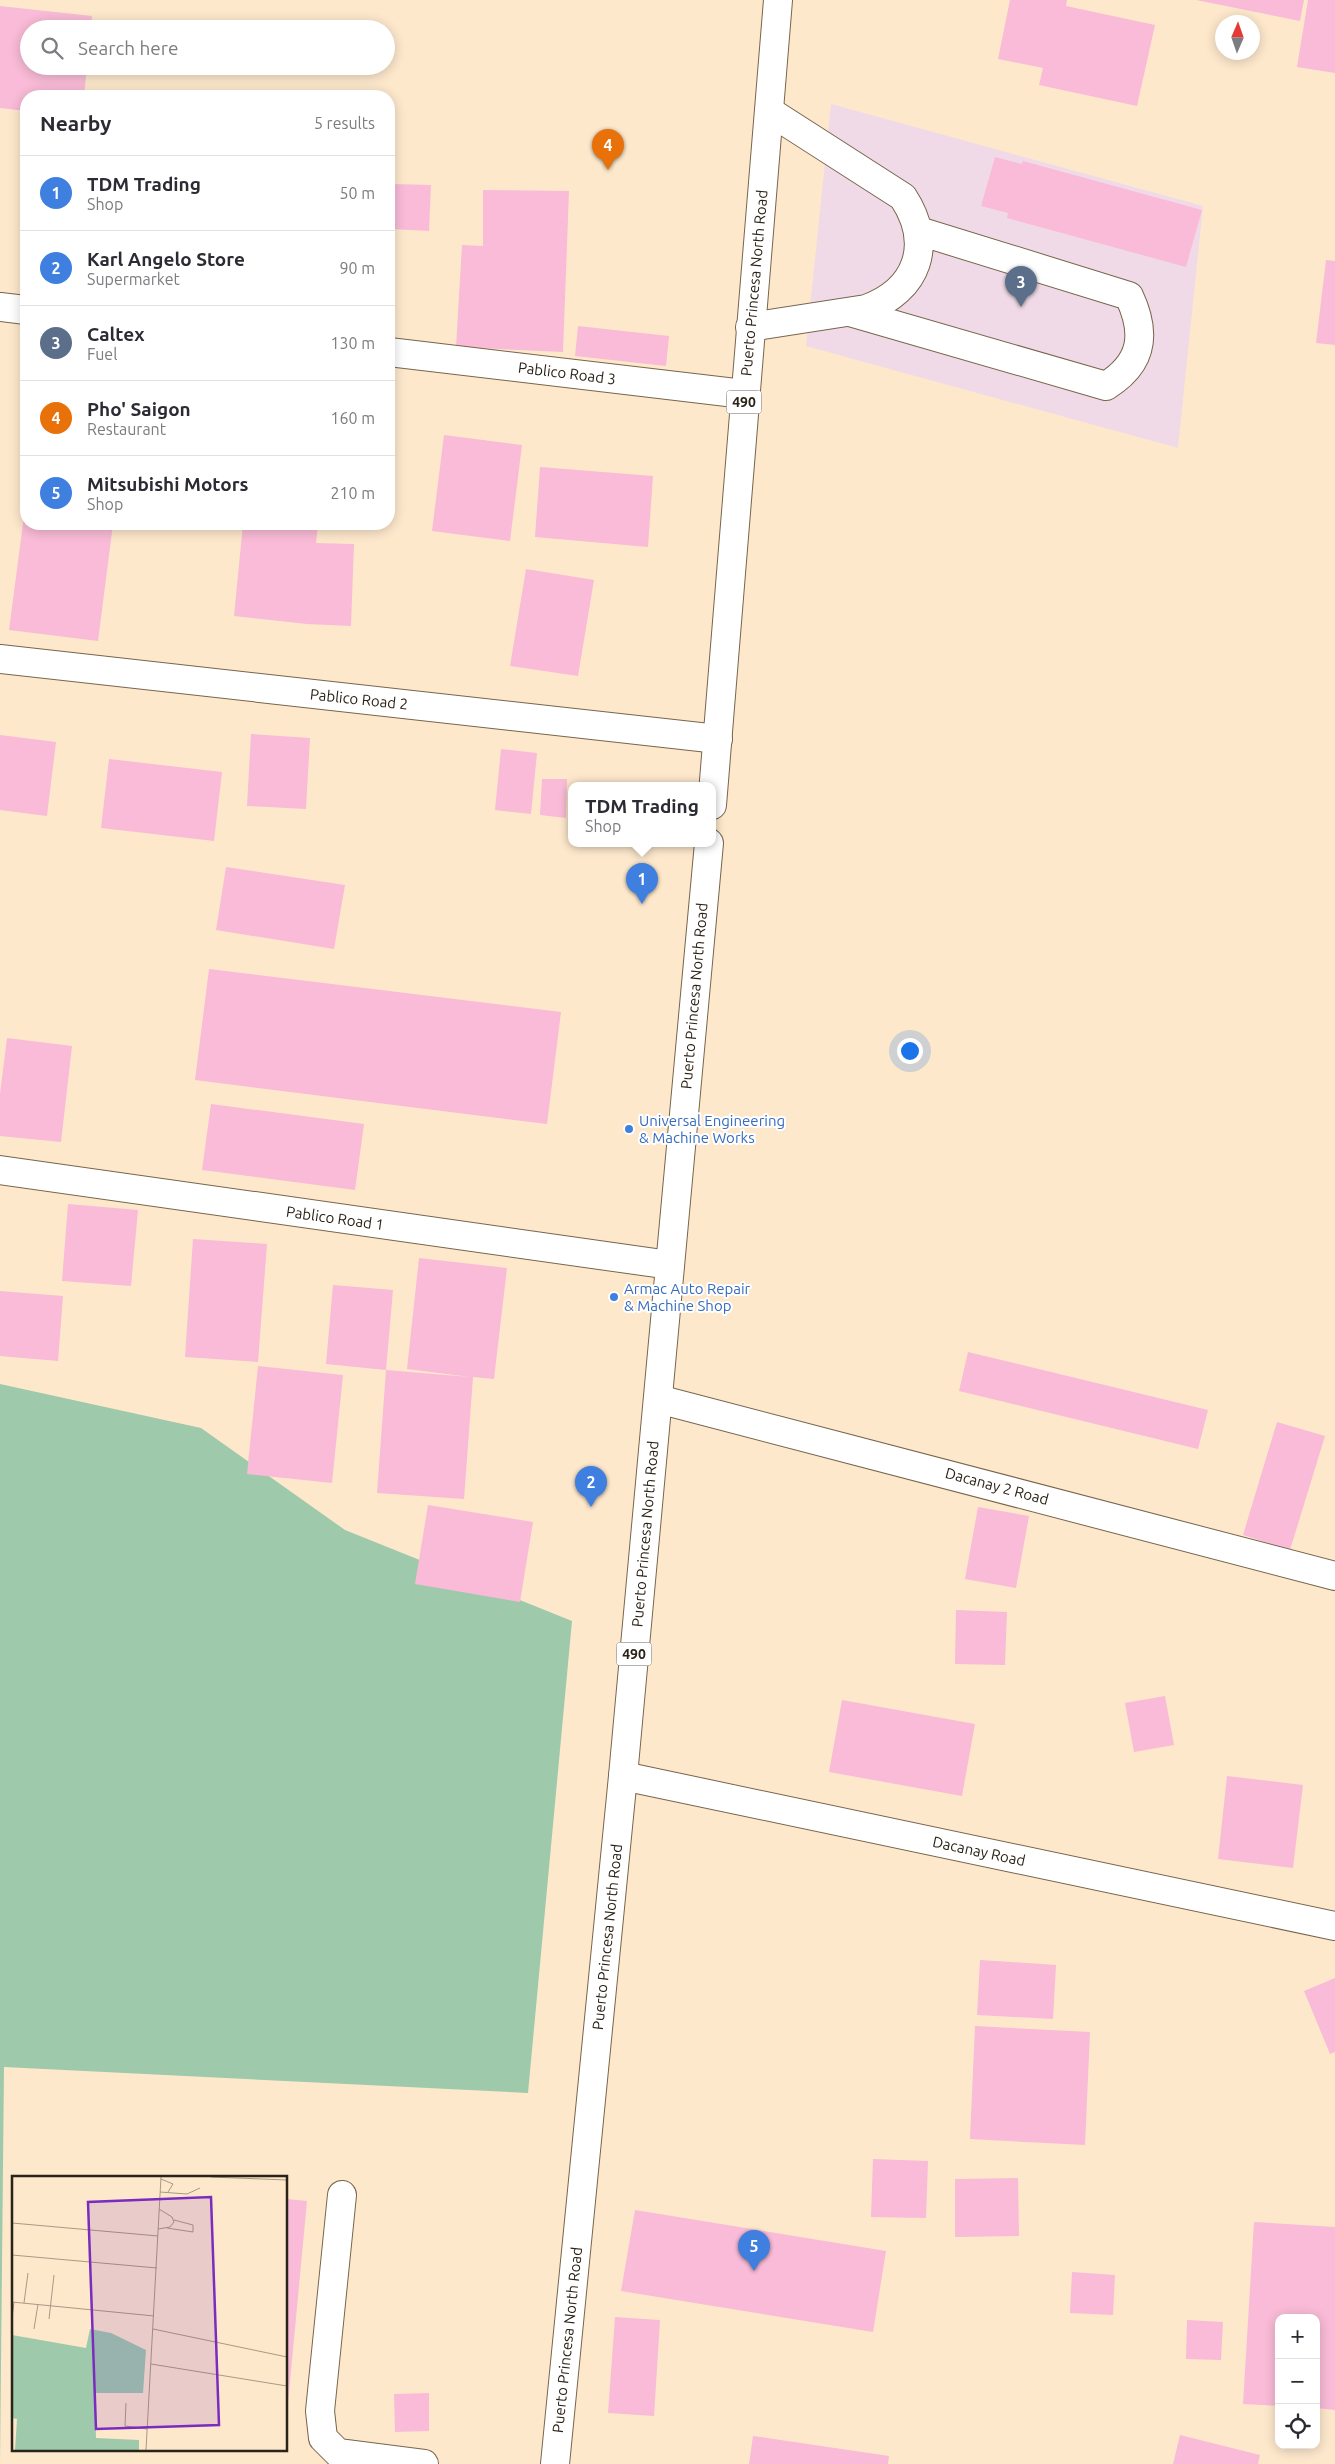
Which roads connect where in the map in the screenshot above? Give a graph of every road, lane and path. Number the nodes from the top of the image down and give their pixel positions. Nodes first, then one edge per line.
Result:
1 (778, 0) edge
2 (769, 111) junction
3 (919, 231) junction
4 (0, 307) edge
5 (20, 309) edge
6 (850, 312) junction
7 (750, 327) junction
8 (395, 353) edge
9 (744, 394) junction
10 (0, 659) edge
11 (718, 739) junction
12 (714, 782) edge
13 (708, 847) edge
14 (0, 1170) edge
15 (670, 1265) junction
16 (658, 1399) junction
17 (1335, 1576) edge
18 (623, 1776) junction
19 (1335, 1926) edge
20 (342, 2195) dead end
21 (424, 2464) edge
22 (554, 2464) edge

1 - 2 street, Puerto Princesa North Road / 490
2 - 3 street
2 - 7 street, Puerto Princesa North Road / 490
3 - 6 street
3 - 6 street
4 - 5 street
6 - 7 street
7 - 9 street, Puerto Princesa North Road / 490
8 - 9 street, Pablico Road 3
9 - 11 street, Puerto Princesa North Road / 490
10 - 11 street, Pablico Road 2
11 - 12 street, Puerto Princesa North Road / 490
13 - 15 street, Puerto Princesa North Road / 490
14 - 15 street, Pablico Road 1
15 - 16 street, Puerto Princesa North Road / 490
16 - 17 street, Dacanay 2 Road
16 - 18 street, Puerto Princesa North Road / 490
18 - 19 street, Dacanay Road
18 - 22 street, Puerto Princesa North Road / 490
20 - 21 street

